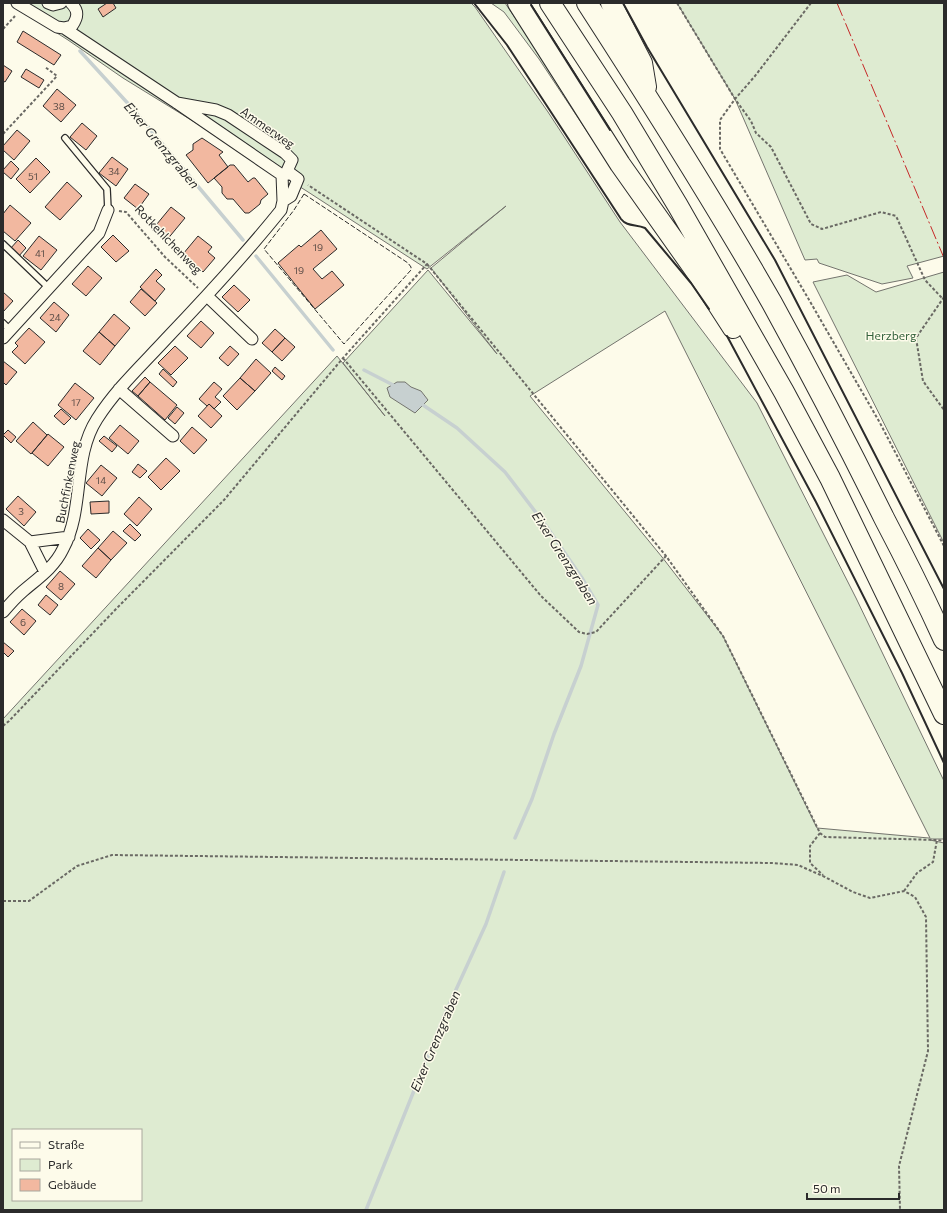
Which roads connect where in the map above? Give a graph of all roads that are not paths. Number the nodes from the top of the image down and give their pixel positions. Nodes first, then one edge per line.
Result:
1 (18, 3) edge
2 (48, 3) edge
3 (61, 3) edge
4 (71, 3) edge
5 (518, 3) edge
6 (550, 3) edge
7 (587, 3) edge
8 (611, 3) edge
9 (64, 28) junction
10 (647, 96) junction
11 (177, 103) junction
12 (65, 138) dead end
13 (284, 173) junction
14 (283, 201) junction
15 (108, 210) joint
16 (3, 244) edge
17 (49, 288) junction
18 (207, 296) junction
19 (5, 330) edge
20 (252, 339) dead end
21 (119, 389) junction
22 (784, 392) junction
23 (173, 436) dead end
24 (3, 520) edge
25 (69, 536) junction
26 (30, 542) junction
27 (45, 572) junction
28 (3, 612) edge
29 (944, 640) edge
30 (944, 714) edge

1 - 9 street, Ammerweg
2 - 3 street
4 - 9 street
5 - 22 highway
6 - 22 highway
7 - 10 highway
8 - 10 highway
9 - 11 street, Ammerweg
10 - 29 highway
11 - 13 street, Ammerweg
11 - 13 street, Ammerweg
12 - 15 lane
13 - 14 street, Buchfinkenweg
13 - 14 street, Buchfinkenweg
14 - 18 street, Buchfinkenweg
15 - 17 street
16 - 17 lane
17 - 19 street
18 - 20 street
18 - 21 street, Buchfinkenweg
21 - 23 street
21 - 25 street, Buchfinkenweg
22 - 30 highway
24 - 26 street
25 - 26 street
25 - 27 street, Buchfinkenweg
26 - 27 street
27 - 28 street, Buchfinkenweg

